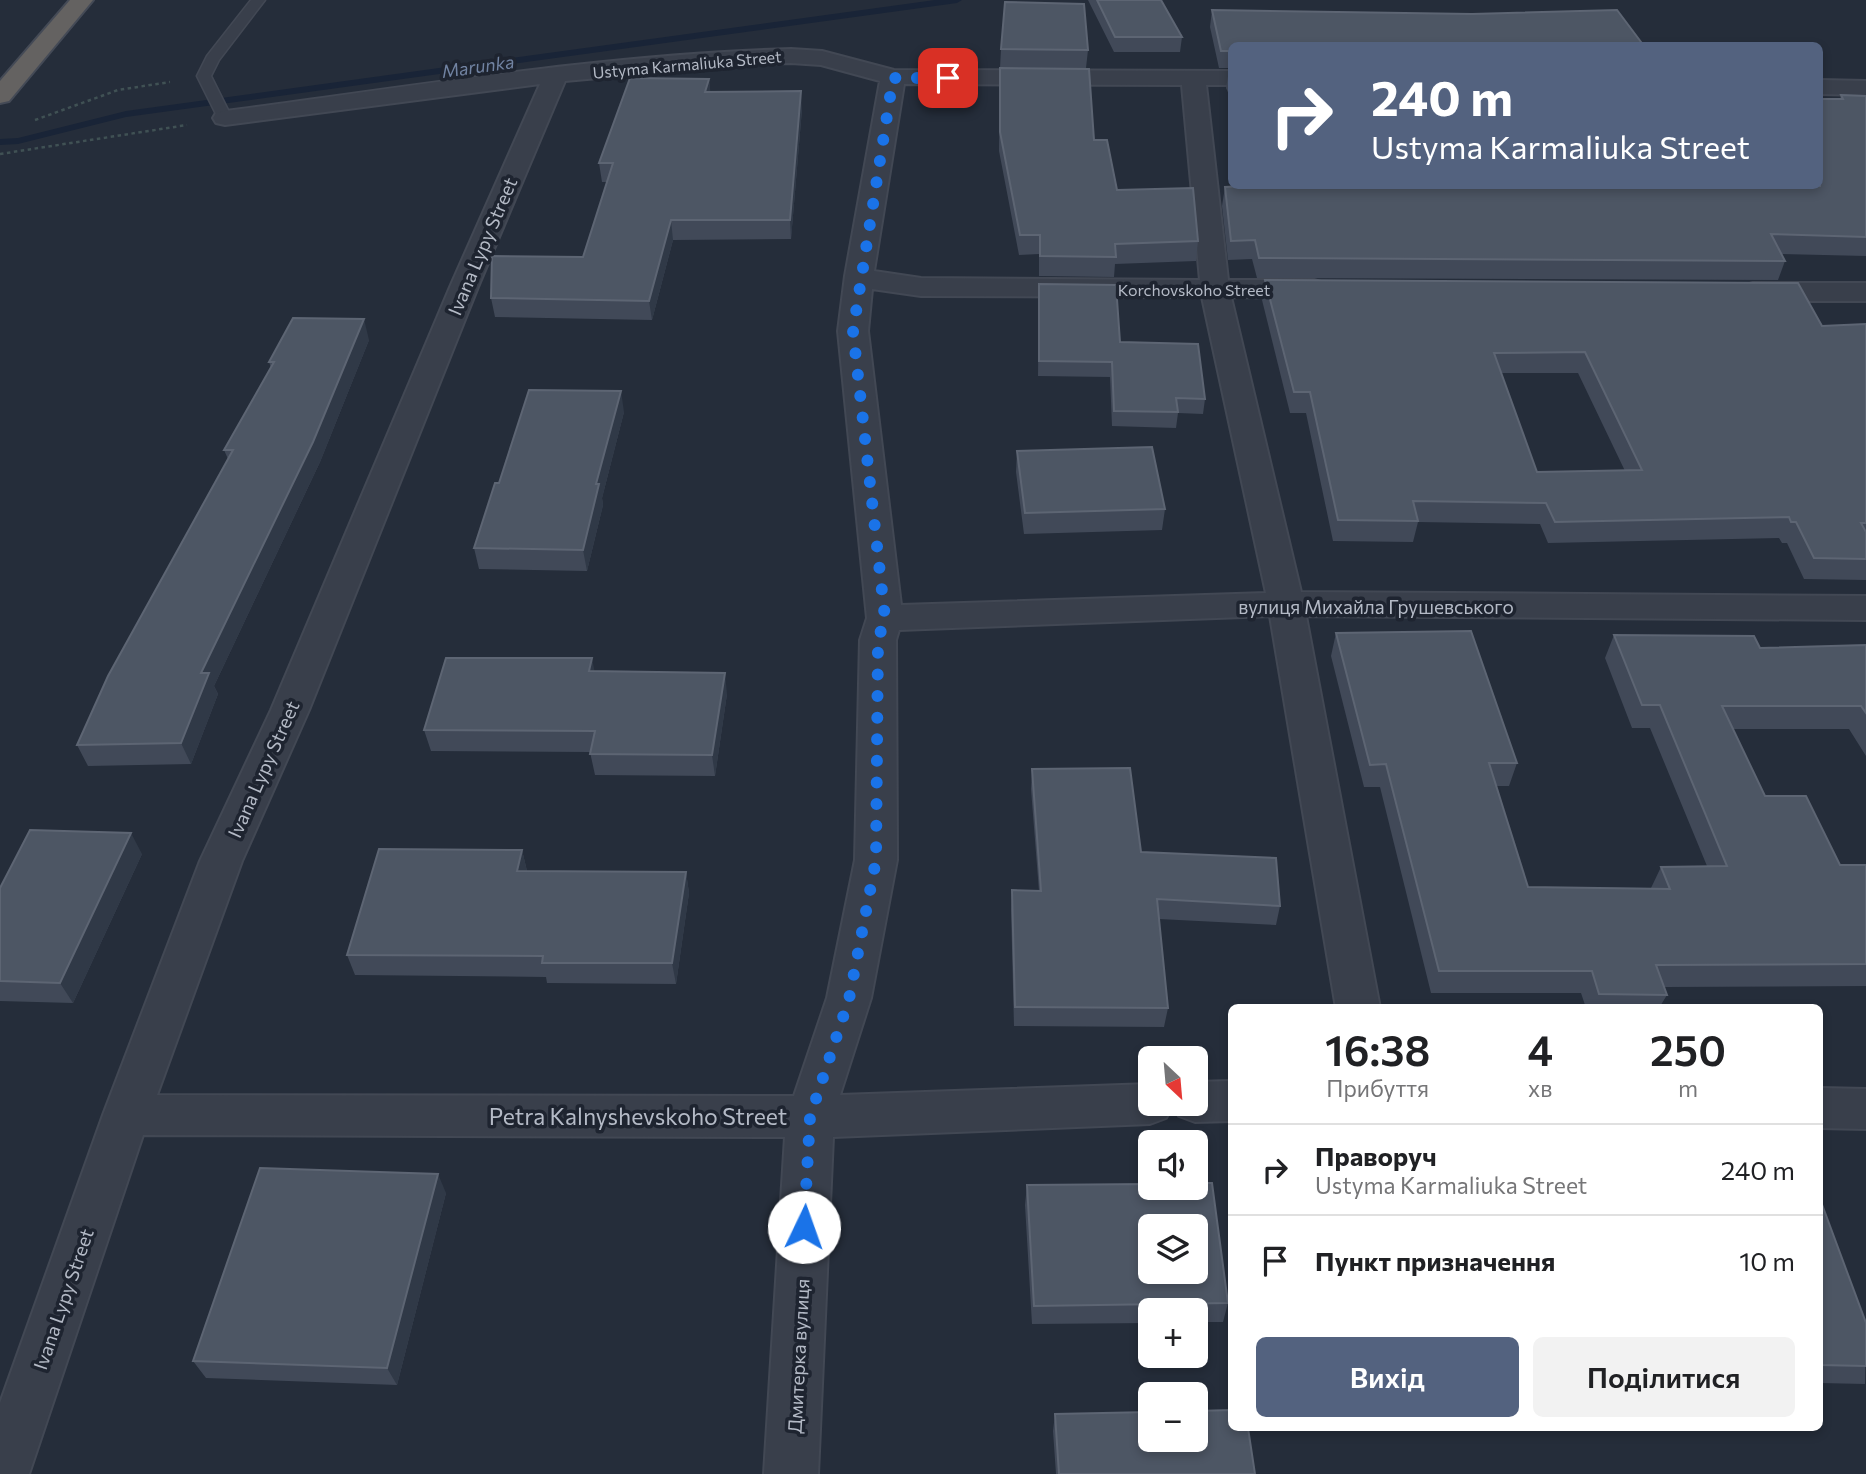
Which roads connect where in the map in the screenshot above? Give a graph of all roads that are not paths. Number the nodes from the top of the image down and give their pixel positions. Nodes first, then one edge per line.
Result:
1 (82, 0) edge
2 (258, 0) edge
3 (556, 75) junction
4 (893, 78) junction
5 (1193, 78) junction
6 (1228, 78) edge
7 (1823, 87) edge
8 (1866, 88) edge
9 (0, 96) edge
10 (221, 109) joint
11 (859, 276) junction
12 (1215, 289) junction
13 (1339, 289) edge
14 (1727, 291) edge
15 (1866, 292) edge
16 (1286, 604) junction
17 (1866, 608) edge
18 (885, 618) junction
19 (1357, 1004) edge
20 (1228, 1101) edge
21 (1208, 1102) edge
22 (1138, 1104) edge
23 (1823, 1108) edge
24 (1866, 1110) edge
25 (126, 1115) junction
26 (810, 1117) junction
27 (2, 1474) edge
28 (791, 1474) edge

1 - 9 highway
2 - 10 lane
3 - 4 street, Ustyma Karmaliuka Street
3 - 10 street, Ustyma Karmaliuka Street
3 - 25 street, Ivana Lypy Street
4 - 5 street, Ustyma Karmaliuka Street
4 - 11 street, Дмитерка вулиця
5 - 6 street, Ustyma Karmaliuka Street
5 - 12 street
7 - 8 street
11 - 12 street, Korchovskoho Street
11 - 18 street, Дмитерка вулиця
12 - 13 street, Korchovskoho Street
12 - 16 street
14 - 15 street
16 - 17 street, вулиця Михайла Грушевського
16 - 18 street, вулиця Михайла Грушевського
16 - 19 street
18 - 26 street, Дмитерка вулиця
20 - 21 street
22 - 26 street, Petra Kalnyshevskoho Street
23 - 24 street
25 - 26 street, Petra Kalnyshevskoho Street
25 - 27 street, Ivana Lypy Street
26 - 28 street, Дмитерка вулиця

